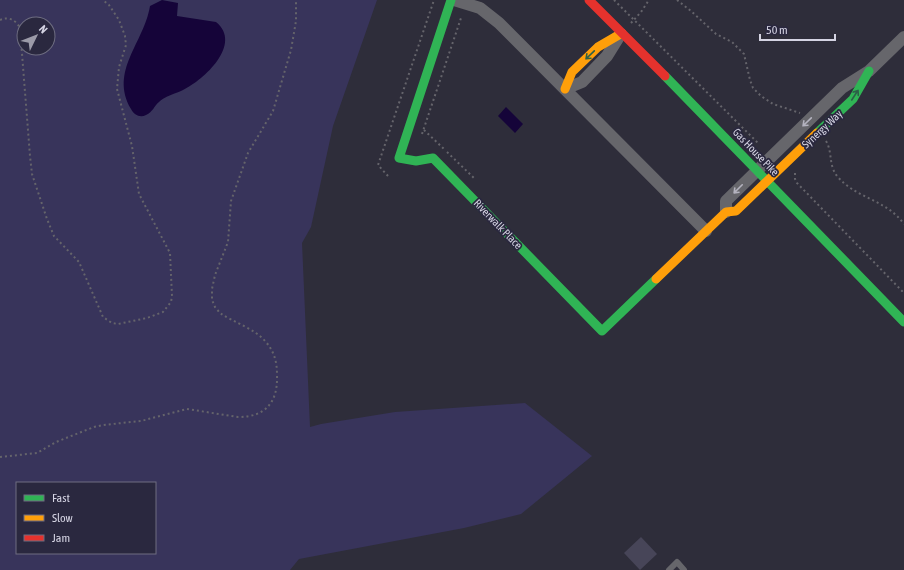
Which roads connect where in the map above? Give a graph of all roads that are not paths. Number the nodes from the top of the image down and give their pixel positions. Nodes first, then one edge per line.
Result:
1 (451, 0) edge
2 (454, 0) edge
3 (589, 0) edge
4 (622, 33) junction
5 (904, 38) edge
6 (870, 71) junction
7 (565, 89) junction
8 (757, 170) junction
9 (767, 180) junction
10 (726, 212) junction
11 (706, 231) junction
12 (904, 322) edge
13 (668, 570) edge
14 (684, 570) edge

1 - 11 street, Riverwalk Place
2 - 7 street
3 - 4 street, Gas House Pike
4 - 7 street
4 - 8 street, Gas House Pike
5 - 6 street, Synergy Way
6 -> 8 street, Synergy Way
9 -> 6 street, Synergy Way
7 - 11 street
8 - 9 street, Gas House Pike
8 -> 10 street, Riverwalk Place
9 - 10 street, Riverwalk Place
9 - 12 street, Gas House Pike
10 - 11 street, Riverwalk Place
13 - 14 lane

